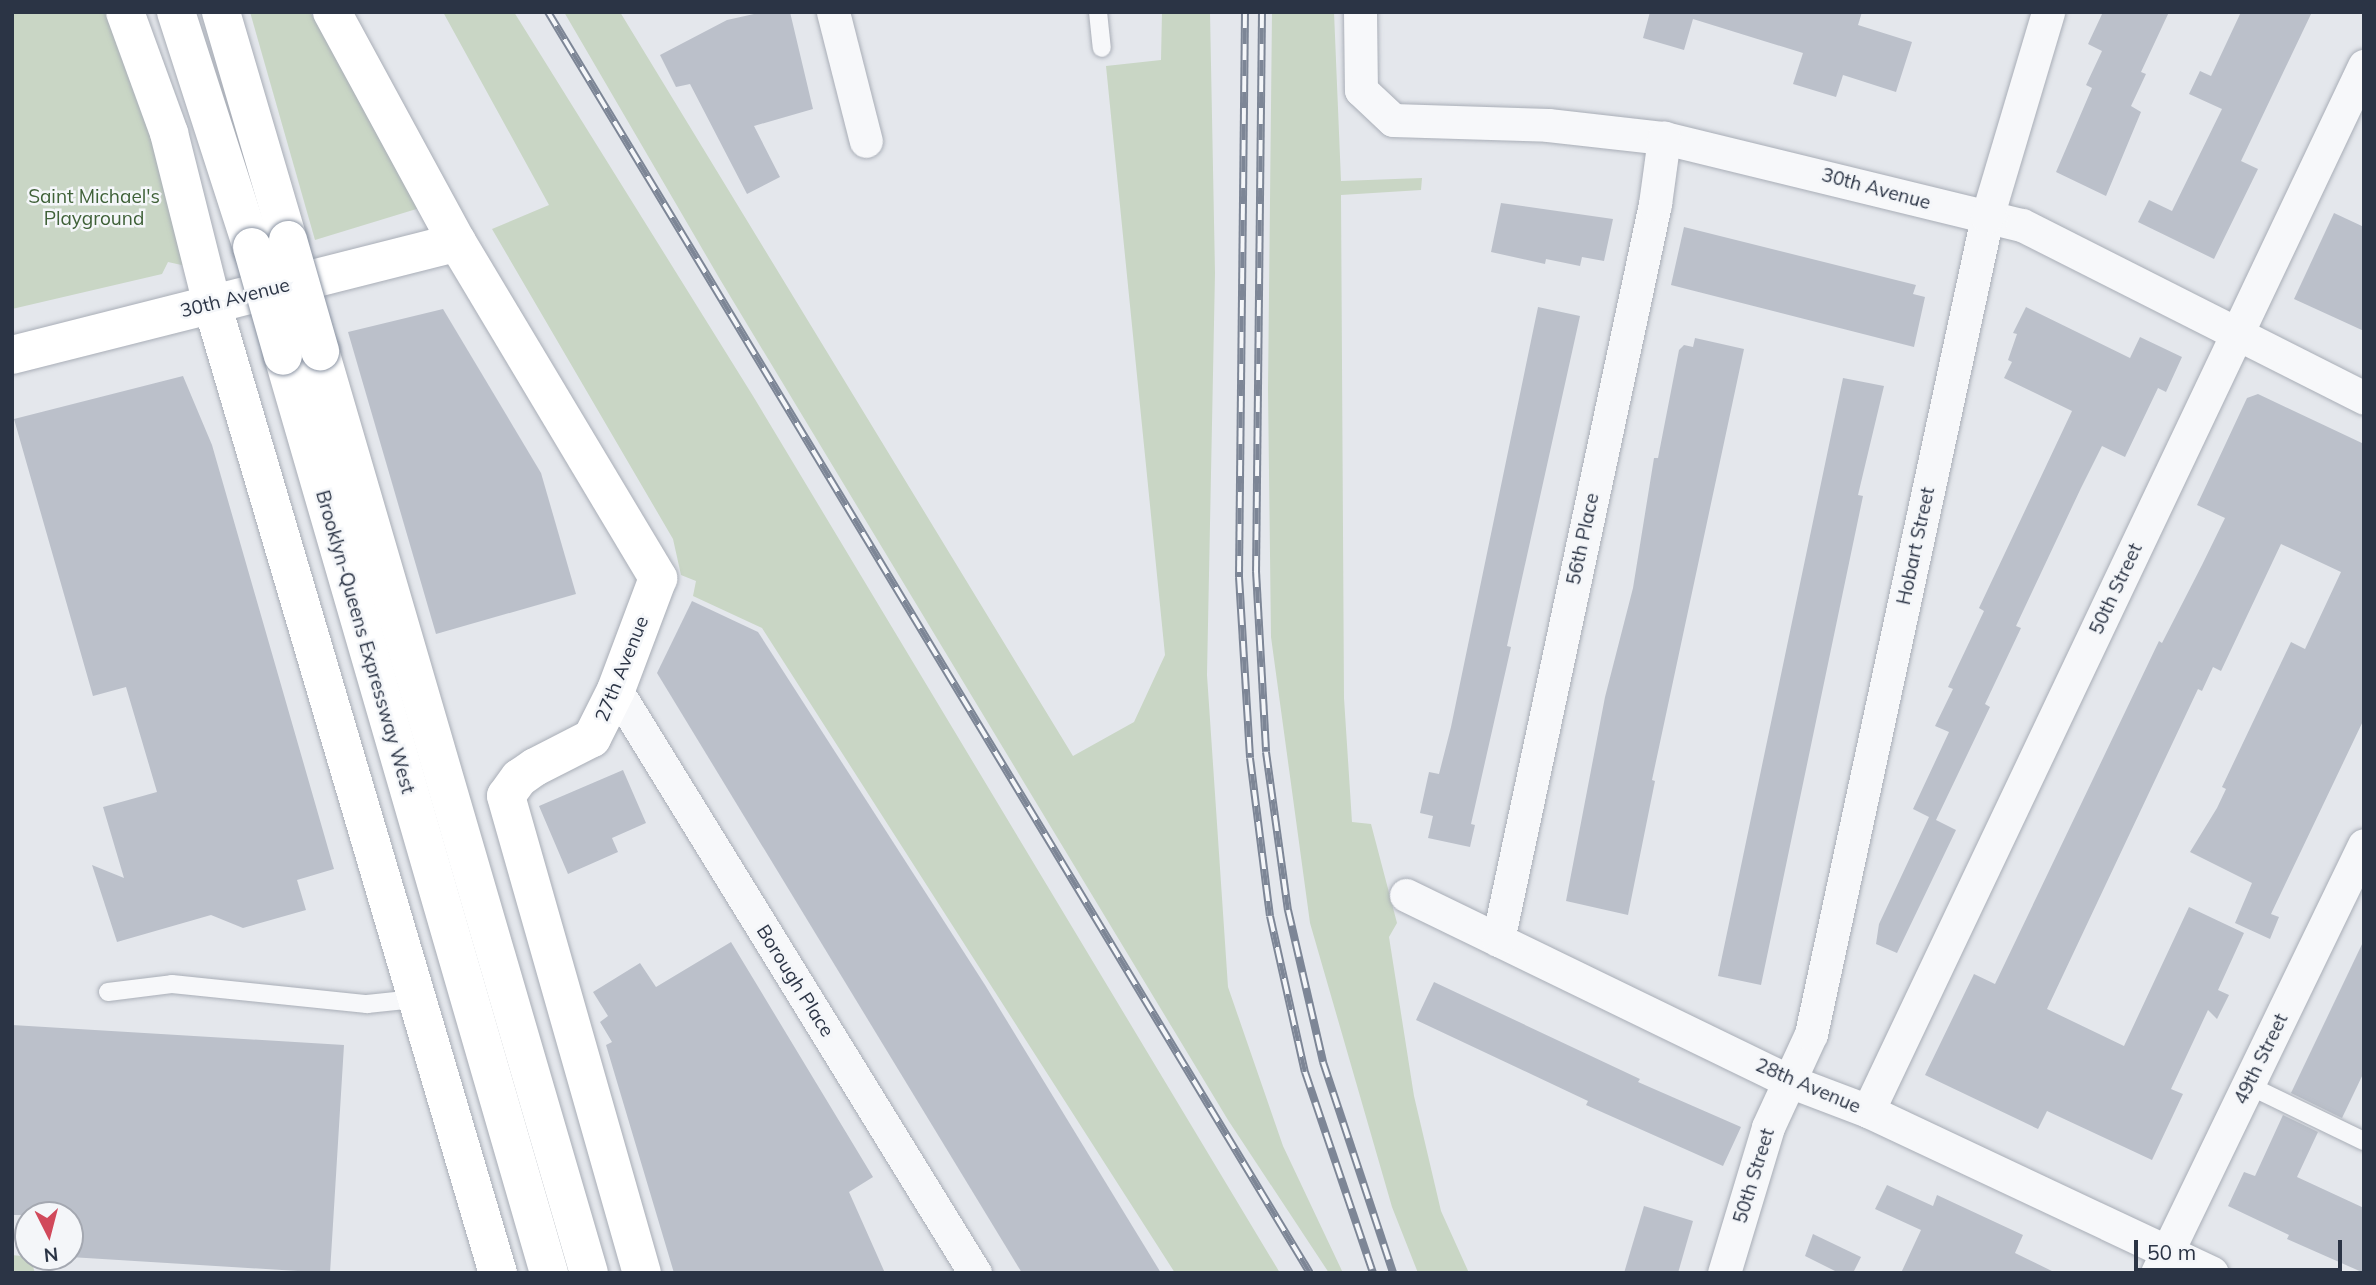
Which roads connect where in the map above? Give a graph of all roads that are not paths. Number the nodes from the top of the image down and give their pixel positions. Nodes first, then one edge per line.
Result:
1 (125, 12) edge
2 (176, 12) edge
3 (221, 12) edge
4 (332, 12) edge
5 (833, 12) edge
6 (1098, 12) edge
7 (1360, 12) edge
8 (2048, 12) edge
9 (1102, 48) dead end
10 (2364, 66) edge
11 (1664, 138) junction
12 (866, 141) dead end
13 (1987, 216) junction
14 (457, 242) junction
15 (270, 244) junction
16 (212, 304) junction
17 (2236, 335) junction
18 (301, 354) junction
19 (12, 355) edge
20 (2364, 398) edge
21 (616, 690) junction
22 (2364, 845) edge
23 (1406, 895) dead end
24 (1498, 940) junction
25 (108, 992) dead end
26 (415, 999) junction
27 (1789, 1081) junction
28 (2248, 1085) junction
29 (1868, 1111) junction
30 (2364, 1141) edge
31 (2162, 1262) edge
32 (498, 1273) edge
33 (549, 1273) edge
34 (589, 1273) edge
35 (642, 1273) edge
36 (975, 1273) edge
37 (1724, 1273) edge
38 (2212, 1273) edge

1 - 16 main road
2 - 15 main road, Brooklyn-Queens Expressway West
3 - 15 main road, Brooklyn-Queens Expressway West
4 - 14 main road
5 - 12 street
6 - 9 lane
7 - 11 street, 30th Avenue
8 - 13 street, Hobart Street
10 - 17 street, 50th Street
11 - 13 street, 30th Avenue
11 - 24 street, 56th Place
13 - 17 street, 30th Avenue
13 - 27 street, Hobart Street
14 - 16 main road, 30th Avenue
14 - 21 main road, 27th Avenue
15 - 18 main road, Brooklyn-Queens Expressway West, bridge
16 - 19 main road, 30th Avenue
16 - 26 main road
17 - 20 street, 30th Avenue
17 - 29 street, 50th Street
18 - 33 main road, Brooklyn-Queens Expressway West
18 - 34 main road, Brooklyn-Queens Expressway West
21 - 35 main road, 27th Avenue
21 - 36 street, Borough Place
22 - 28 street, 49th Street
23 - 24 street, 28th Avenue
24 - 27 street, 28th Avenue
25 - 26 lane
26 - 32 main road
27 - 29 street, 28th Avenue
27 - 37 street, 50th Street
28 - 30 lane
28 - 31 street, 49th Street
29 - 31 street, 28th Avenue
31 - 38 street, 28th Avenue

